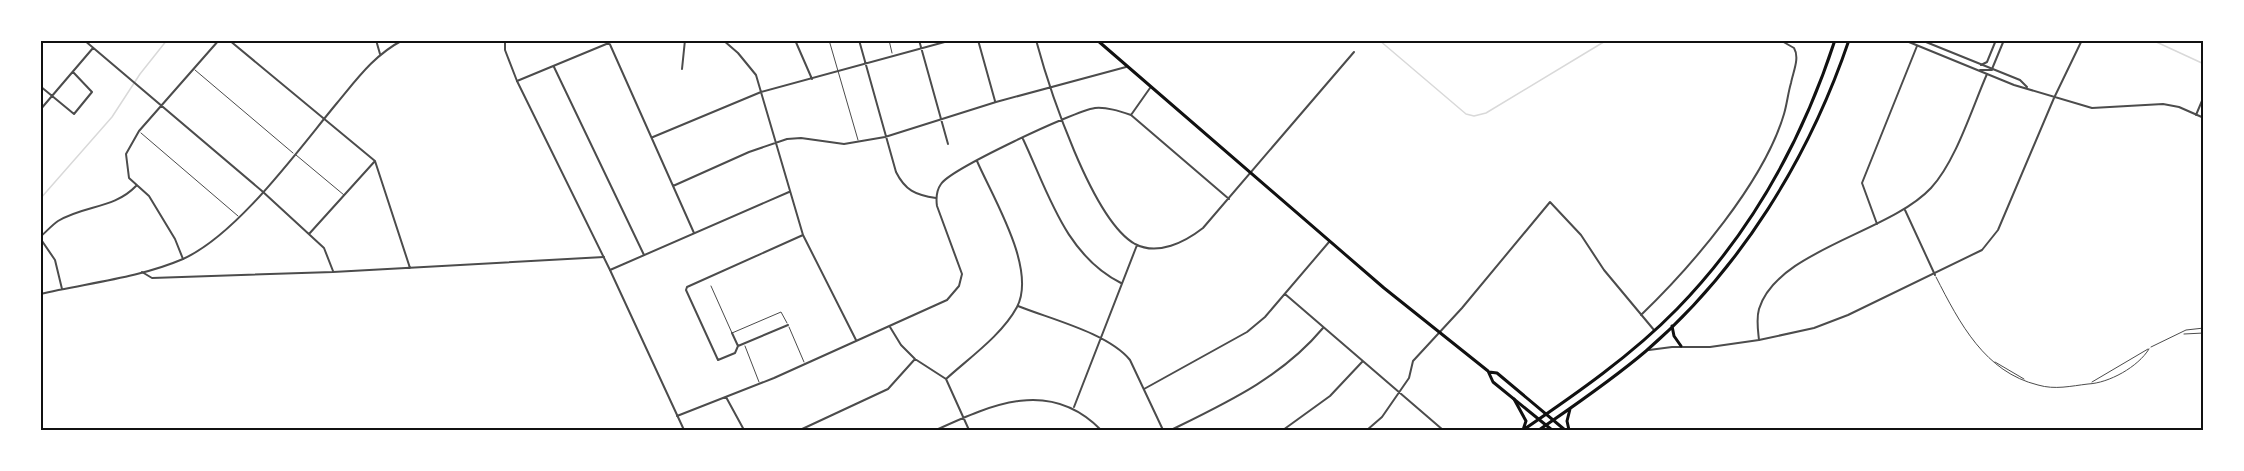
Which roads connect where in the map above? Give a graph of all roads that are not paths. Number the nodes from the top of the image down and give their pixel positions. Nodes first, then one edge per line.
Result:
1 (84, 40) edge
2 (219, 40) edge
3 (229, 40) edge
4 (376, 40) edge
5 (505, 40) edge
6 (616, 40) edge
7 (686, 40) edge
8 (723, 40) edge
9 (733, 40) edge
10 (795, 40) edge
11 (829, 40) edge
12 (859, 40) edge
13 (889, 40) edge
14 (919, 40) edge
15 (952, 40) edge
16 (978, 40) edge
17 (1036, 40) edge
18 (1097, 40) edge
19 (1780, 40) edge
20 (1835, 40) edge
21 (1904, 40) edge
22 (1921, 40) edge
23 (1996, 40) edge
24 (2004, 40) edge
25 (2082, 40) edge
26 (400, 41) edge
27 (1849, 41) edge
28 (609, 42) edge
29 (730, 45) junction
30 (1917, 46) junction
31 (93, 48) junction
32 (921, 49) junction
33 (1354, 52) dead end
34 (380, 54) junction
35 (894, 57) junction
36 (1981, 64) junction
37 (866, 65) junction
38 (554, 67) junction
39 (1126, 67) junction
40 (194, 69) junction
41 (682, 69) dead end
42 (1992, 69) junction
43 (1977, 70) junction
44 (72, 72) junction
45 (838, 73) junction
46 (1987, 74) junction
47 (812, 79) junction
48 (517, 81) junction
49 (40, 86) edge
50 (1151, 87) junction
51 (2027, 87) junction
52 (1049, 88) junction
53 (761, 92) junction
54 (52, 96) junction
55 (2204, 96) edge
56 (2054, 98) junction
57 (996, 102) junction
58 (162, 106) junction
59 (40, 110) edge
60 (1131, 115) junction
61 (2196, 115) junction
62 (2204, 118) edge
63 (324, 119) junction
64 (940, 120) junction
65 (1061, 120) junction
66 (139, 131) junction
67 (652, 137) junction
68 (885, 137) junction
69 (1023, 139) junction
70 (859, 142) junction
71 (776, 143) junction
72 (948, 144) dead end
73 (294, 154) junction
74 (375, 161) junction
75 (977, 161) junction
76 (1253, 173) junction
77 (136, 185) junction
78 (673, 186) junction
79 (262, 191) junction
80 (790, 191) junction
81 (344, 196) junction
82 (936, 198) junction
83 (1229, 199) junction
84 (1905, 210) junction
85 (238, 217) junction
86 (1877, 224) junction
87 (694, 233) junction
88 (309, 234) junction
89 (803, 235) junction
90 (40, 238) edge
91 (1330, 241) junction
92 (1137, 245) junction
93 (644, 255) junction
94 (604, 257) junction
95 (183, 259) junction
96 (410, 268) junction
97 (610, 270) junction
98 (142, 272) junction
99 (333, 272) junction
100 (1935, 275) junction
101 (1121, 284) junction
102 (711, 286) dead end
103 (62, 289) junction
104 (40, 294) edge
105 (1285, 294) junction
106 (1018, 306) junction
107 (1641, 315) junction
108 (788, 325) junction
109 (1672, 326) junction
110 (890, 327) junction
111 (1323, 328) junction
112 (2204, 328) edge
113 (1654, 330) junction
114 (1440, 332) junction
115 (732, 333) junction
116 (2204, 333) edge
117 (2182, 334) junction
118 (1101, 339) junction
119 (1760, 340) junction
120 (856, 341) junction
121 (744, 344) junction
122 (738, 346) junction
123 (1681, 346) junction
124 (2150, 348) junction
125 (1647, 350) junction
126 (915, 359) junction
127 (1363, 361) junction
128 (1994, 361) junction
129 (805, 363) junction
130 (1489, 372) junction
131 (946, 379) junction
132 (2026, 381) junction
133 (760, 384) junction
134 (2091, 384) junction
135 (1144, 389) junction
136 (1400, 392) junction
137 (726, 398) junction
138 (1514, 399) junction
139 (1073, 408) junction
140 (1570, 408) junction
141 (1546, 415) junction
142 (677, 416) junction
143 (964, 418) junction
144 (1539, 420) junction
145 (1553, 421) junction
146 (1546, 426) junction
147 (684, 430) edge
148 (744, 430) edge
149 (800, 430) edge
150 (936, 430) edge
151 (969, 430) edge
152 (1101, 430) edge
153 (1163, 430) edge
154 (1172, 430) edge
155 (1284, 430) edge
156 (1367, 430) edge
157 (1443, 430) edge
158 (1523, 430) edge
159 (1539, 430) edge
160 (1552, 430) edge
161 (1567, 430) edge

1 - 31 street
2 - 40 street
3 - 63 street
4 - 34 street
5 - 48 street
6 - 28 street
7 - 41 street
8 - 29 street
9 - 29 street
10 - 47 street
11 - 45 lane
12 - 37 street
13 - 35 lane
14 - 32 street
15 - 32 street
16 - 57 street
17 - 52 street
18 - 39 main road
19 - 107 street
20 - 113 main road
21 - 30 street
22 - 36 street
23 - 36 street
24 - 42 street
25 - 56 street
26 - 34 street
27 - 109 main road
28 - 38 street
28 - 67 street
29 - 53 street
30 - 43 street
30 - 86 street
31 - 44 street
31 - 58 street
32 - 35 street
32 - 64 street
33 - 76 street
34 - 63 street
35 - 37 street
36 - 42 street
37 - 45 street
37 - 68 street
38 - 48 street
38 - 93 street
39 - 50 main road
39 - 52 street
40 - 58 street
40 - 73 lane
42 - 43 street
42 - 51 street
43 - 46 street
44 - 54 street
44 - 54 street
45 - 47 street
45 - 70 lane
46 - 51 street
46 - 84 street
47 - 53 street
48 - 94 street
49 - 54 street
50 - 60 street
50 - 76 main road
51 - 56 street
52 - 57 street
52 - 65 street
53 - 67 street
53 - 71 street
54 - 59 street
55 - 61 street
56 - 61 street
56 - 100 street
57 - 64 street
58 - 66 street
58 - 79 street
60 - 65 street
60 - 83 street
61 - 62 street
63 - 73 street
63 - 74 street
64 - 68 street
64 - 72 street
65 - 69 street
65 - 92 street
66 - 77 street
66 - 85 lane
67 - 78 street
68 - 70 street
68 - 82 street
69 - 75 street
69 - 101 street
70 - 71 street
71 - 78 street
71 - 80 street
73 - 79 street
73 - 81 lane
74 - 81 street
74 - 96 street
75 - 82 street
75 - 106 street
76 - 83 street
76 - 91 main road
77 - 90 street
77 - 95 street
78 - 87 street
79 - 85 street
79 - 88 street
80 - 87 street
80 - 89 street
81 - 88 street
82 - 110 street
83 - 92 street
84 - 86 street
84 - 100 street
85 - 95 street
86 - 119 street
87 - 93 street
88 - 99 street
89 - 120 street
89 - 122 street
90 - 103 street
91 - 105 street
91 - 114 main road
92 - 101 street
93 - 97 street
94 - 96 street
94 - 97 street
95 - 98 street
96 - 99 street
97 - 142 street
98 - 99 street
98 - 103 street
100 - 119 street
100 - 128 lane
101 - 118 street
102 - 115 lane
103 - 104 street
105 - 111 street
105 - 135 street
106 - 118 street
106 - 131 street
107 - 113 street
107 - 114 street
108 - 115 lane
108 - 121 street
108 - 129 lane
109 - 123 main road
109 - 125 main road
110 - 120 street
110 - 126 street
111 - 127 street
111 - 154 street
112 - 117 lane
113 - 141 main road
114 - 130 main road
114 - 136 street
115 - 122 street
116 - 117 lane
117 - 124 lane
118 - 135 street
118 - 139 street
119 - 123 street
120 - 129 street
121 - 122 street
121 - 133 lane
123 - 125 street
124 - 134 lane
124 - 134 lane
125 - 140 main road
126 - 131 street
126 - 149 street
127 - 136 street
127 - 155 street
128 - 132 lane
128 - 132 lane
129 - 133 street
130 - 138 main road
130 - 141 main road
131 - 143 street
132 - 134 lane
133 - 137 street
135 - 153 street
136 - 156 street
136 - 157 street
137 - 142 street
137 - 148 street
138 - 144 main road
138 - 158 main road
139 - 143 street
139 - 152 street
140 - 145 main road
140 - 161 main road
141 - 144 main road
141 - 145 main road
142 - 147 street
143 - 150 street
143 - 151 street
144 - 146 main road
144 - 158 main road
145 - 146 main road
145 - 161 main road
146 - 159 main road
146 - 160 main road

